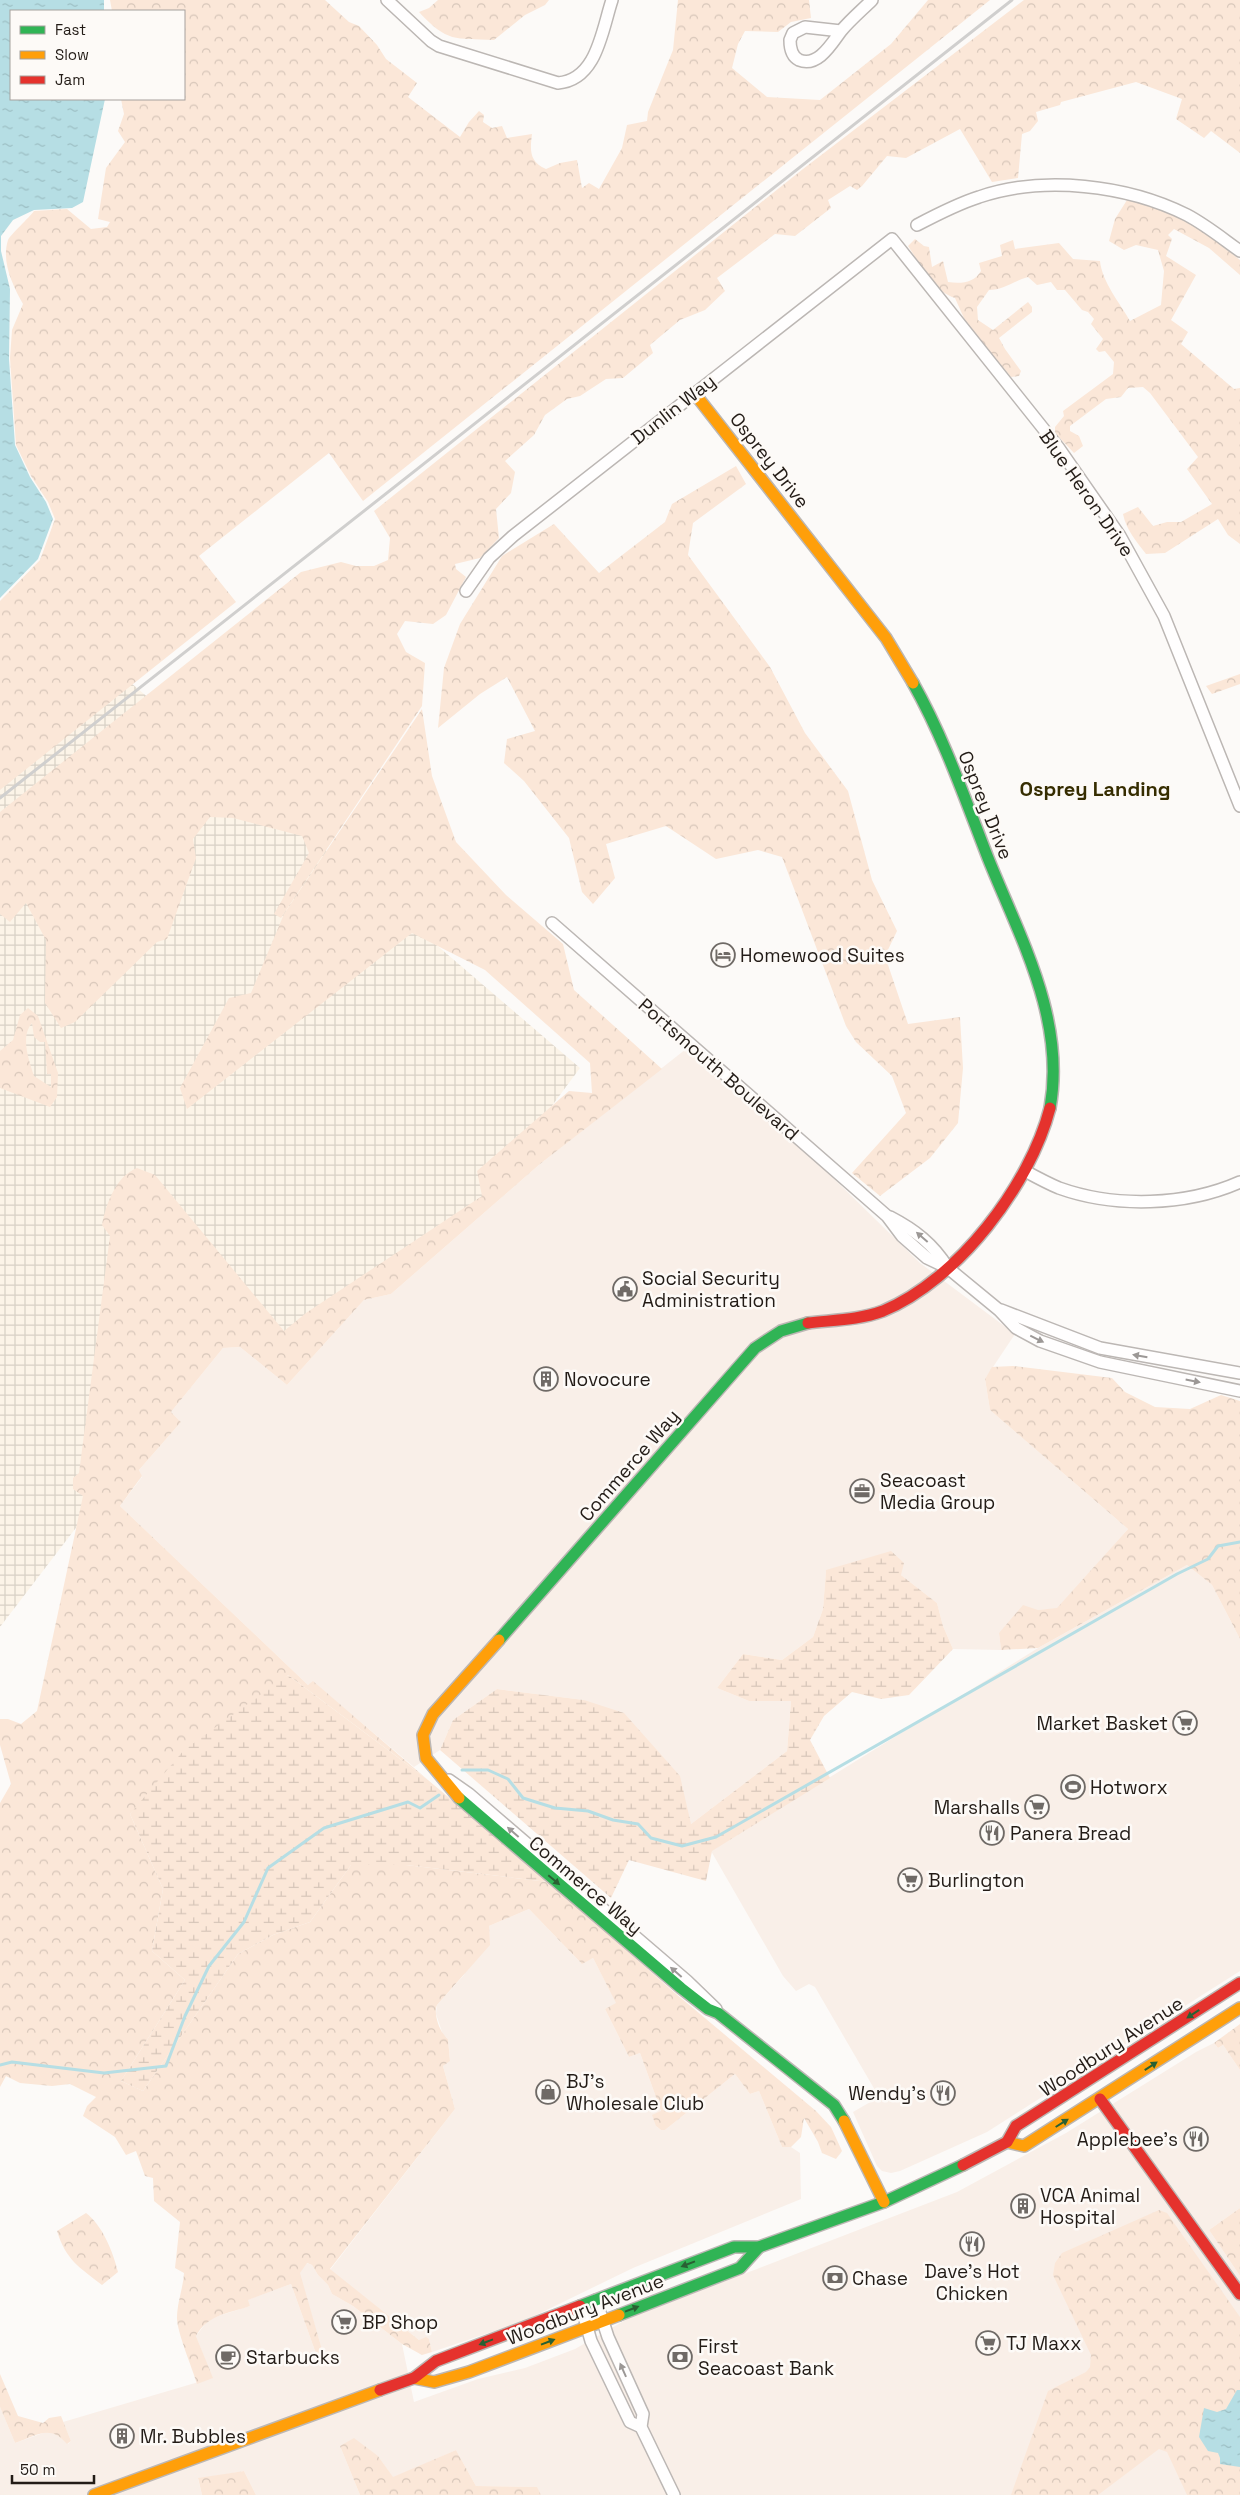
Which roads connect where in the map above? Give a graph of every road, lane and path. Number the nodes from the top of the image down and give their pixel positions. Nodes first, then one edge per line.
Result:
1 (387, 0) edge
2 (612, 0) edge
3 (872, 0) edge
4 (841, 31) dead end
5 (916, 225) dead end
6 (892, 239) joint
7 (1240, 252) edge
8 (695, 394) junction
9 (466, 591) dead end
10 (1240, 806) edge
11 (552, 923) dead end
12 (1025, 1171) junction
13 (1240, 1182) edge
14 (948, 1268) junction
15 (999, 1310) junction
16 (1240, 1373) edge
17 (1240, 1391) edge
18 (1240, 1983) edge
19 (1240, 2008) edge
20 (1105, 2096) junction
21 (1007, 2142) junction
22 (884, 2202) junction
23 (759, 2247) junction
24 (1240, 2294) edge
25 (596, 2300) junction
26 (580, 2306) junction
27 (603, 2320) junction
28 (587, 2327) junction
29 (414, 2378) junction
30 (641, 2427) junction
31 (94, 2495) edge
32 (674, 2495) edge

1 - 2 street
3 - 4 street
5 - 7 street
6 - 8 street, Dunlin Way
6 - 10 street, Blue Heron Drive
8 - 9 street, Dunlin Way
8 - 12 street, Osprey Drive
11 - 14 street, Portsmouth Boulevard
12 - 13 street
12 - 14 street, Osprey Drive
14 - 15 street, Portsmouth Boulevard
14 - 22 street, Commerce Way
16 -> 15 street, Portsmouth Boulevard
15 -> 17 street, Portsmouth Boulevard
18 -> 21 street, Woodbury Avenue
20 -> 19 street, Woodbury Avenue
21 -> 20 street, Woodbury Avenue
20 - 24 street
21 - 22 street, Woodbury Avenue
22 - 23 street, Woodbury Avenue
23 -> 25 street, Woodbury Avenue
27 -> 23 street, Woodbury Avenue
25 - 26 street, Woodbury Avenue
25 - 27 street
26 - 28 street
26 -> 29 street, Woodbury Avenue
27 - 28 street, Woodbury Avenue
30 -> 27 street
29 -> 28 street, Woodbury Avenue
28 - 30 street
29 - 31 street, Woodbury Avenue
30 - 32 street

